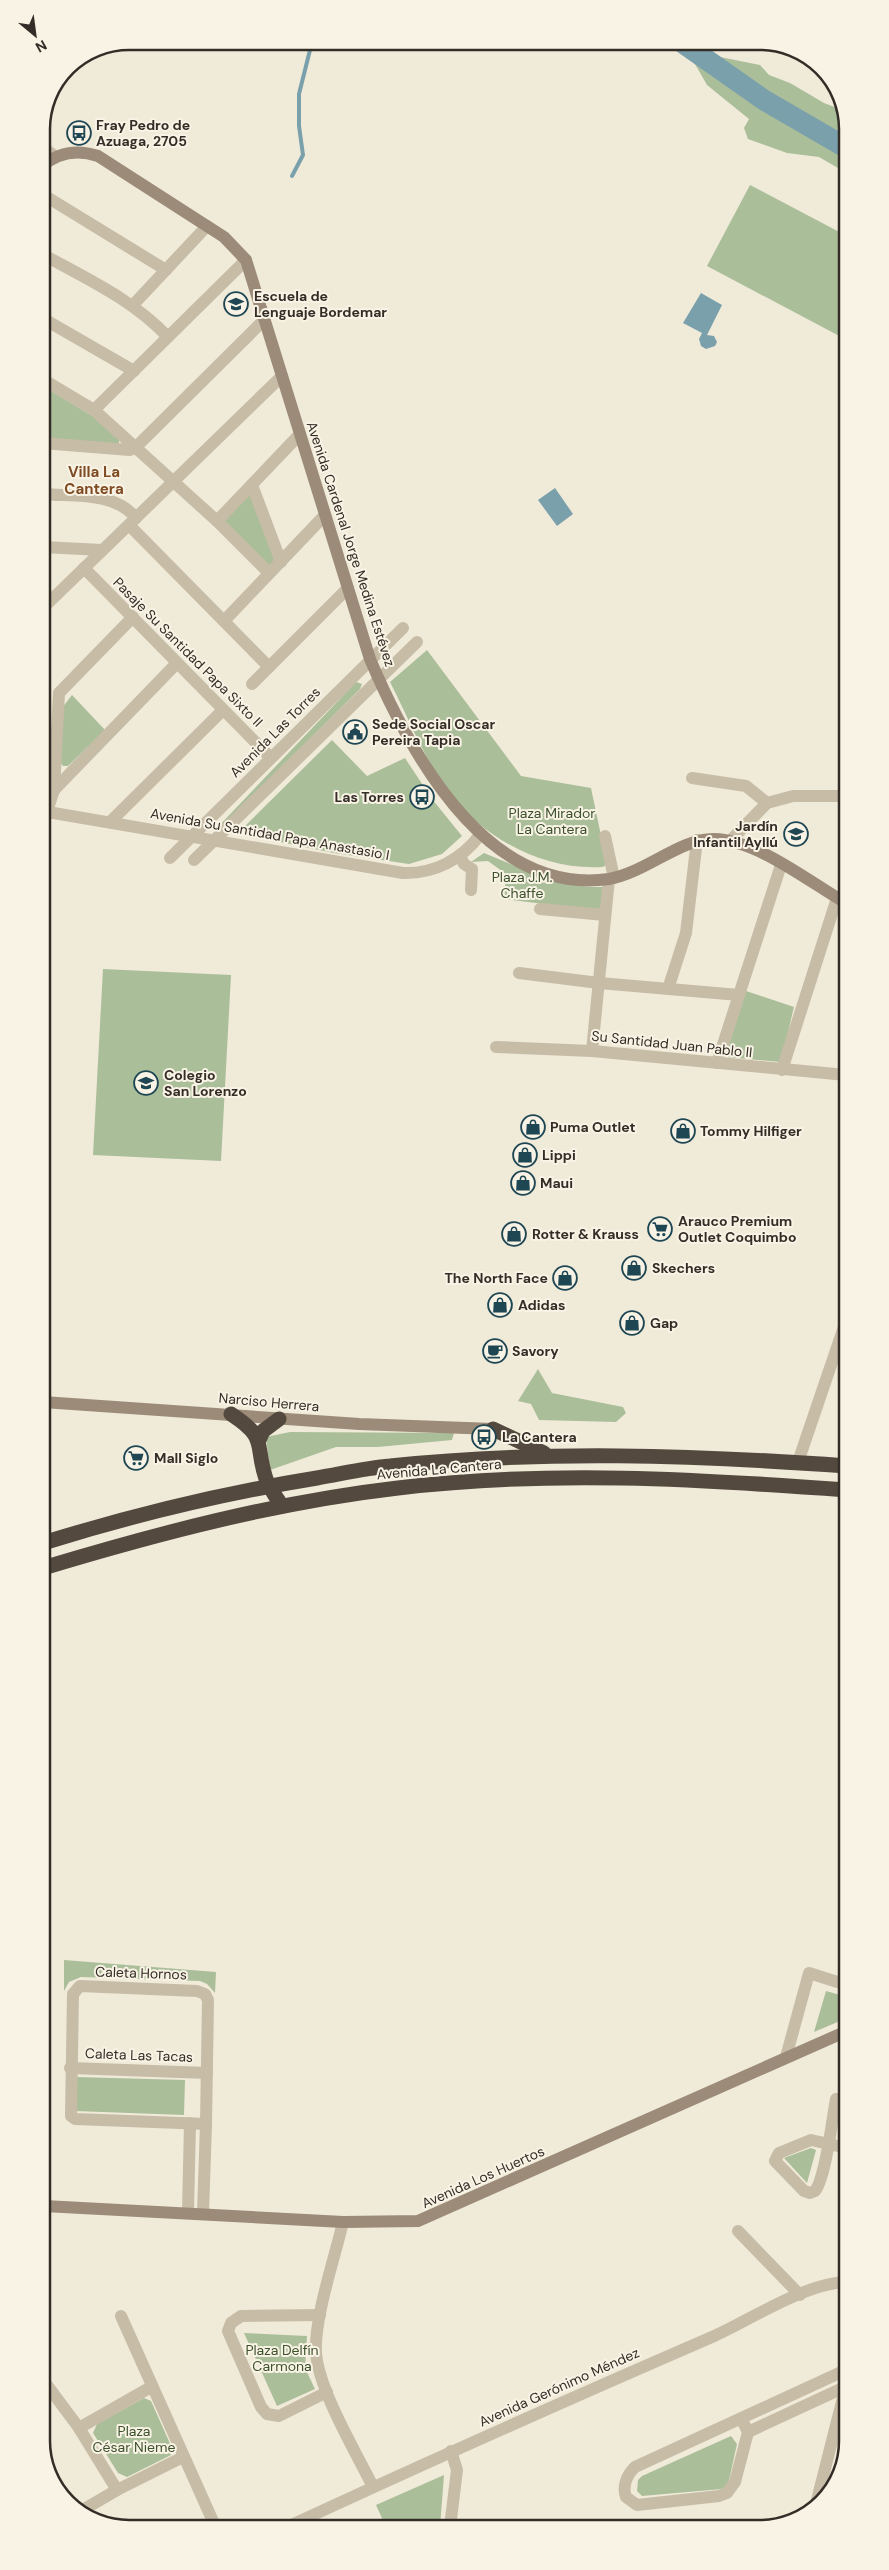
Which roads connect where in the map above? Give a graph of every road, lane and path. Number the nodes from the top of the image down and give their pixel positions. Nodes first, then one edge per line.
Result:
1 (50, 152) edge
2 (56, 157) junction
3 (50, 161) edge
4 (50, 199) edge
5 (207, 226) junction
6 (50, 258) edge
7 (246, 260) junction
8 (166, 270) junction
9 (133, 304) junction
10 (264, 319) junction
11 (50, 323) edge
12 (168, 337) junction
13 (134, 371) junction
14 (282, 376) junction
15 (50, 384) edge
16 (94, 410) junction
17 (300, 434) junction
18 (50, 444) edge
19 (136, 447) junction
20 (173, 481) junction
21 (252, 485) junction
22 (50, 495) edge
23 (325, 515) junction
24 (132, 521) junction
25 (217, 521) junction
26 (50, 547) edge
27 (102, 550) junction
28 (281, 562) junction
29 (84, 568) junction
30 (269, 574) junction
31 (348, 588) junction
32 (50, 596) edge
33 (56, 596) junction
34 (50, 602) edge
35 (133, 617) junction
36 (224, 621) junction
37 (403, 628) dead end
38 (417, 642) dead end
39 (370, 659) junction
40 (177, 663) junction
41 (269, 667) junction
42 (379, 680) junction
43 (252, 684) dead end
44 (223, 710) junction
45 (270, 757) junction
46 (692, 778) dead end
47 (54, 790) junction
48 (839, 796) edge
49 (50, 798) edge
50 (767, 803) junction
51 (50, 812) edge
52 (110, 822) junction
53 (193, 835) junction
54 (480, 835) junction
55 (605, 836) dead end
56 (217, 839) junction
57 (697, 840) junction
58 (730, 841) junction
59 (460, 856) junction
60 (170, 858) dead end
61 (194, 860) dead end
62 (781, 864) junction
63 (611, 878) junction
64 (471, 890) dead end
65 (839, 900) edge
66 (839, 907) edge
67 (540, 909) dead end
68 (605, 915) junction
69 (519, 973) dead end
70 (599, 983) junction
71 (668, 989) junction
72 (739, 995) junction
73 (496, 1047) dead end
74 (592, 1051) junction
75 (717, 1063) junction
76 (782, 1070) junction
77 (839, 1074) edge
78 (839, 1342) edge
79 (50, 1402) edge
80 (231, 1414) junction
81 (279, 1419) junction
82 (493, 1429) junction
83 (259, 1440) junction
84 (550, 1456) junction
85 (506, 1458) junction
86 (798, 1462) junction
87 (839, 1465) edge
88 (499, 1480) junction
89 (269, 1486) junction
90 (839, 1490) edge
91 (282, 1506) junction
92 (50, 1541) edge
93 (50, 1566) edge
94 (839, 1982) edge
95 (839, 2034) edge
96 (786, 2057) junction
97 (70, 2068) junction
98 (207, 2073) junction
99 (836, 2099) dead end
100 (190, 2123) junction
101 (206, 2124) junction
102 (828, 2144) junction
103 (839, 2146) edge
104 (50, 2206) edge
105 (188, 2212) junction
106 (203, 2213) junction
107 (343, 2222) junction
108 (738, 2231) dead end
109 (839, 2283) edge
110 (800, 2295) junction
111 (320, 2315) junction
112 (121, 2316) dead end
113 (839, 2373) edge
114 (839, 2386) edge
115 (152, 2387) junction
116 (50, 2389) edge
117 (327, 2392) junction
118 (839, 2411) edge
119 (741, 2418) junction
120 (79, 2428) junction
121 (748, 2432) junction
122 (451, 2451) junction
123 (183, 2457) junction
124 (373, 2487) junction
125 (117, 2490) junction
126 (818, 2494) edge
127 (87, 2508) edge
128 (212, 2520) edge
129 (302, 2520) edge
130 (451, 2520) edge

1 - 2 street
2 - 3 street, Avenida Cardenal Jorge Medina Estévez
2 - 5 street, Avenida Cardenal Jorge Medina Estévez
4 - 8 street
5 - 7 street, Avenida Cardenal Jorge Medina Estévez
5 - 8 street
6 - 9 street
7 - 10 street, Avenida Cardenal Jorge Medina Estévez
7 - 12 street
8 - 9 street
9 - 12 street
10 - 14 street, Avenida Cardenal Jorge Medina Estévez
10 - 19 street
11 - 13 street
12 - 13 street
13 - 16 street
14 - 17 street, Avenida Cardenal Jorge Medina Estévez
14 - 20 street
15 - 16 street
16 - 19 street
17 - 21 street
17 - 23 street, Avenida Cardenal Jorge Medina Estévez
18 - 19 street
19 - 20 street
20 - 24 street
20 - 25 street
21 - 25 street
21 - 28 street
22 - 24 street
23 - 28 street
23 - 31 street, Avenida Cardenal Jorge Medina Estévez
24 - 27 street
24 - 36 street
25 - 30 street
26 - 27 street
27 - 29 street
28 - 30 street
29 - 33 street
29 - 35 street, Pasaje Su Santidad Papa Sixto II
30 - 36 street
31 - 39 street, Avenida Cardenal Jorge Medina Estévez
31 - 41 street
32 - 33 street
33 - 34 street
35 - 40 street, Pasaje Su Santidad Papa Sixto II
35 - 47 street
36 - 41 street
37 - 39 street, Avenida Las Torres
38 - 42 street
39 - 42 street, Avenida Cardenal Jorge Medina Estévez
39 - 45 street, Avenida Las Torres
40 - 44 street, Pasaje Su Santidad Papa Sixto II
40 - 47 street
41 - 43 street
42 - 54 street, Avenida Cardenal Jorge Medina Estévez
42 - 56 street
44 - 45 street, Pasaje Su Santidad Papa Sixto II
44 - 52 street
45 - 53 street, Avenida Las Torres
46 - 50 street
47 - 49 street
48 - 50 street
50 - 58 street
51 - 52 street, Avenida Su Santidad Papa Anastasio I
52 - 53 street, Avenida Su Santidad Papa Anastasio I
53 - 56 street, Avenida Su Santidad Papa Anastasio I
53 - 60 street, Avenida Las Torres
54 - 59 street, Avenida Su Santidad Papa Anastasio I
54 - 63 street, Avenida Cardenal Jorge Medina Estévez
55 - 63 street
56 - 59 street, Avenida Su Santidad Papa Anastasio I
56 - 61 street
57 - 58 street, Avenida Cardenal Jorge Medina Estévez
57 - 63 street, Avenida Cardenal Jorge Medina Estévez
57 - 71 street
58 - 62 street, Avenida Cardenal Jorge Medina Estévez
59 - 64 street
62 - 65 street, Avenida Cardenal Jorge Medina Estévez
62 - 72 street
63 - 68 street
66 - 76 street
67 - 68 street
68 - 70 street
69 - 70 street
70 - 71 street
70 - 74 street
71 - 72 street
72 - 75 street
73 - 74 street, Su Santidad Juan Pablo II
74 - 75 street, Su Santidad Juan Pablo II
75 - 76 street, Su Santidad Juan Pablo II
76 - 77 street, Su Santidad Juan Pablo II
78 - 86 street
79 - 80 street, Narciso Herrera
80 - 81 street, Narciso Herrera
80 - 83 highway
81 - 82 street, Narciso Herrera
81 - 83 highway
82 - 84 highway
82 - 85 highway
83 - 89 highway
84 - 85 highway, Avenida La Cantera
84 - 86 highway, Avenida La Cantera
85 - 88 highway
85 - 89 highway, Avenida La Cantera
86 - 87 highway, Avenida La Cantera
88 - 90 highway, Avenida La Cantera
88 - 91 highway, Avenida La Cantera
89 - 91 highway
89 - 92 highway, Avenida La Cantera
91 - 93 highway, Avenida La Cantera
94 - 96 street
95 - 96 street, Avenida Los Huertos
96 - 107 street, Avenida Los Huertos
97 - 98 street, Caleta Las Tacas
97 - 98 street, Caleta Hornos
97 - 100 street
98 - 101 street
99 - 102 street
100 - 101 street
100 - 105 street
101 - 106 street
102 - 102 street
102 - 103 street
104 - 105 street, Avenida Los Huertos
105 - 106 street, Avenida Los Huertos
106 - 107 street, Avenida Los Huertos
107 - 111 street
108 - 110 street
109 - 110 street, Avenida Gerónimo Méndez
110 - 122 street, Avenida Gerónimo Méndez
111 - 117 street
111 - 117 street
112 - 115 street
113 - 119 street
114 - 121 street
115 - 120 street
115 - 123 street
116 - 120 street
117 - 124 street
118 - 126 street
119 - 121 street
119 - 121 street
120 - 125 street
122 - 124 street, Avenida Gerónimo Méndez
122 - 130 street
123 - 125 street
123 - 128 street
124 - 129 street, Avenida Gerónimo Méndez
125 - 127 street

